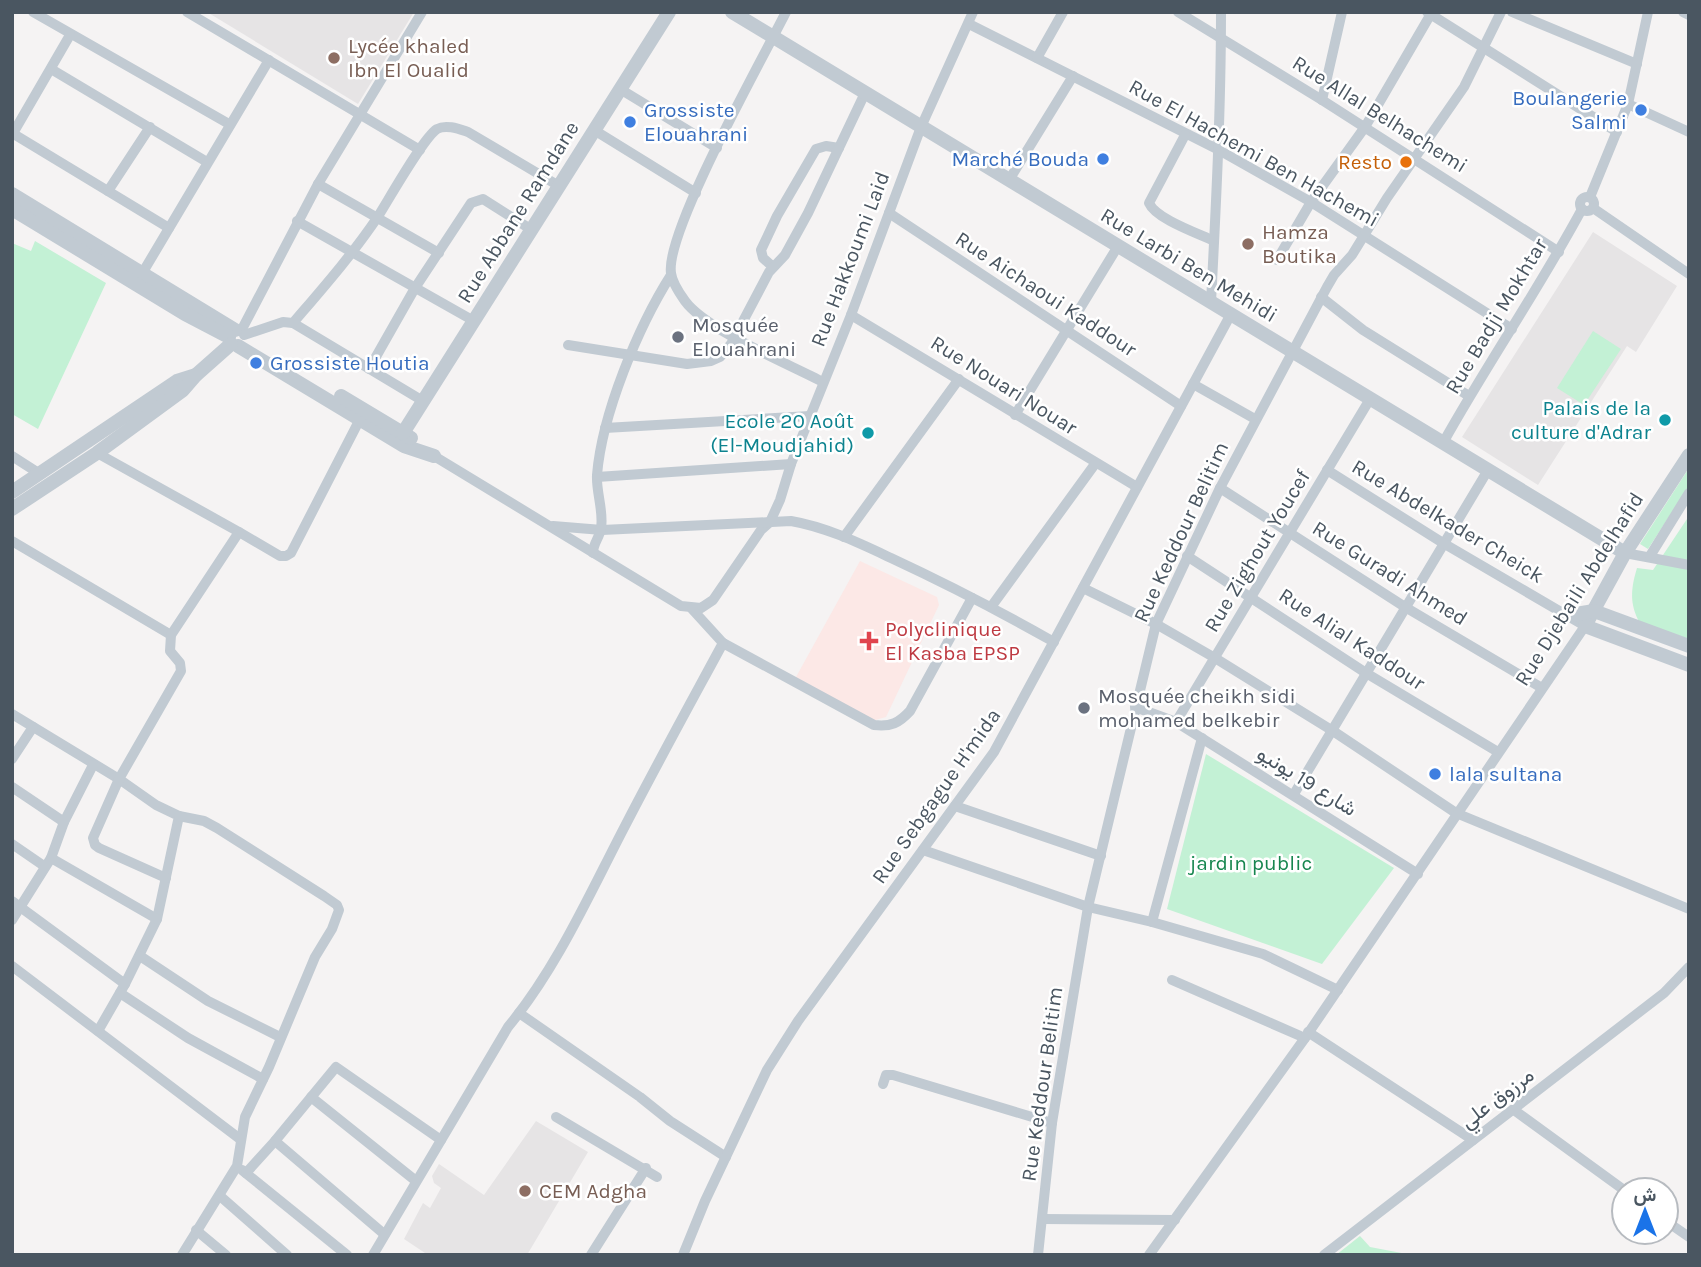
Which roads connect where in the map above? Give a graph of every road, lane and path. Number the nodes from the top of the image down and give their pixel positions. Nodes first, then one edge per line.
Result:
1 (33, 12) edge
2 (187, 12) edge
3 (422, 12) edge
4 (669, 12) edge
5 (786, 12) edge
6 (974, 12) edge
7 (1063, 12) edge
8 (1178, 12) edge
9 (1222, 12) edge
10 (1342, 12) edge
11 (1501, 12) edge
12 (1512, 12) edge
13 (1648, 12) edge
14 (1683, 12) edge
15 (735, 13) edge
16 (1430, 13) edge
17 (1689, 15) edge
18 (969, 24) junction
19 (70, 35) junction
20 (774, 37) junction
21 (1221, 37) junction
22 (1484, 49) junction
23 (1037, 58) junction
24 (269, 60) junction
25 (1637, 64) junction
26 (51, 69) junction
27 (1073, 76) junction
28 (620, 89) junction
29 (865, 93) junction
30 (1322, 100) junction
31 (1628, 104) junction
32 (358, 114) junction
33 (229, 124) junction
34 (150, 127) junction
35 (921, 127) junction
36 (1365, 127) junction
37 (594, 130) junction
38 (1617, 132) junction
39 (1688, 132) edge
40 (12, 134) edge
41 (1185, 135) junction
42 (717, 148) junction
43 (839, 148) junction
44 (1217, 149) junction
45 (421, 150) junction
46 (1415, 159) junction
47 (207, 162) junction
48 (802, 172) junction
49 (1009, 180) junction
50 (823, 181) junction
51 (318, 184) junction
52 (559, 187) junction
53 (108, 191) junction
54 (696, 193) junction
55 (12, 194) edge
56 (1311, 201) junction
57 (1588, 205) junction
58 (12, 209) edge
59 (889, 213) junction
60 (377, 218) junction
61 (297, 221) junction
62 (169, 228) junction
63 (532, 230) junction
64 (1365, 234) junction
65 (1214, 241) junction
66 (1118, 246) junction
67 (1559, 252) junction
68 (352, 253) junction
69 (439, 253) junction
70 (1277, 260) dead end
71 (773, 267) junction
72 (143, 272) junction
73 (1688, 272) edge
74 (671, 275) junction
75 (415, 288) junction
76 (1321, 298) junction
77 (1211, 302) junction
78 (1231, 314) junction
79 (851, 316) junction
80 (474, 321) junction
81 (293, 323) junction
82 (1512, 329) junction
83 (1067, 330) junction
84 (237, 337) junction
85 (734, 337) junction
86 (568, 345) dead end
87 (1292, 352) junction
88 (630, 356) junction
89 (369, 369) junction
90 (196, 375) junction
91 (959, 379) junction
92 (822, 382) junction
93 (1193, 384) junction
94 (320, 389) junction
95 (1469, 396) junction
96 (1370, 399) junction
97 (423, 401) junction
98 (1181, 407) junction
99 (1015, 415) junction
100 (810, 416) junction
101 (360, 419) junction
102 (1255, 419) junction
103 (605, 428) junction
104 (403, 433) junction
105 (1443, 443) junction
106 (97, 453) junction
107 (1689, 455) edge
108 (12, 456) edge
109 (434, 456) junction
110 (791, 464) junction
111 (1095, 464) junction
112 (1327, 470) junction
113 (1488, 470) junction
114 (40, 474) junction
115 (597, 477) junction
116 (1137, 487) junction
117 (1220, 488) junction
118 (12, 492) edge
119 (1689, 493) edge
120 (12, 509) edge
121 (770, 522) junction
122 (546, 524) junction
123 (601, 530) junction
124 (239, 532) junction
125 (1288, 533) junction
126 (844, 537) junction
127 (12, 541) edge
128 (1443, 543) junction
129 (593, 553) junction
130 (1625, 553) junction
131 (1187, 556) junction
132 (1650, 556) junction
133 (1689, 565) edge
134 (1083, 588) junction
135 (1249, 596) junction
136 (972, 598) junction
137 (991, 607) junction
138 (1405, 607) junction
139 (692, 609) junction
140 (1594, 611) junction
141 (1570, 615) junction
142 (1156, 624) junction
143 (1585, 626) junction
144 (171, 635) junction
145 (1054, 642) junction
146 (723, 643) junction
147 (1689, 646) edge
148 (1215, 658) junction
149 (1689, 665) edge
150 (1366, 673) junction
151 (1542, 688) junction
152 (1135, 707) junction
153 (12, 714) edge
154 (1176, 722) junction
155 (33, 727) junction
156 (1333, 732) junction
157 (1202, 737) junction
158 (1498, 752) junction
159 (12, 759) edge
160 (93, 765) junction
161 (118, 779) junction
162 (12, 787) edge
163 (1294, 794) junction
164 (955, 806) junction
165 (1456, 813) junction
166 (179, 817) junction
167 (64, 822) junction
168 (12, 844) edge
169 (923, 850) junction
170 (1101, 856) junction
171 (48, 862) junction
172 (1418, 874) junction
173 (166, 878) junction
174 (16, 904) edge
175 (1088, 907) junction
176 (1689, 909) edge
177 (157, 919) junction
178 (12, 920) edge
179 (1152, 922) junction
180 (140, 956) junction
181 (12, 966) edge
182 (1689, 967) edge
183 (1172, 980) dead end
184 (123, 988) junction
185 (1338, 990) junction
186 (519, 1013) junction
187 (98, 1031) junction
188 (1307, 1035) junction
189 (280, 1037) junction
190 (263, 1079) junction
191 (883, 1084) dead end
192 (311, 1097) junction
193 (1514, 1110) junction
194 (556, 1117) dead end
195 (1052, 1123) junction
196 (240, 1139) junction
197 (441, 1140) junction
198 (1473, 1140) junction
199 (275, 1141) junction
200 (726, 1157) junction
201 (646, 1168) junction
202 (242, 1169) junction
203 (657, 1177) dead end
204 (1610, 1180) edge
205 (416, 1181) junction
206 (220, 1196) junction
207 (1043, 1219) junction
208 (1175, 1220) junction
209 (196, 1230) junction
210 (384, 1234) junction
211 (182, 1255) edge
212 (226, 1255) edge
213 (287, 1255) edge
214 (348, 1255) edge
215 (373, 1255) edge
216 (591, 1255) edge
217 (683, 1255) edge
218 (1038, 1255) edge
219 (1149, 1255) edge
220 (1324, 1255) edge

1 - 19 street
2 - 24 street
3 - 32 street
4 - 28 street, Rue Abbane Ramdane
5 - 20 street
6 - 18 street, Rue Hakkoumi Laid
7 - 23 street
8 - 21 street, Rue Allal Belhachemi
9 - 21 street
10 - 30 street
11 - 22 street, Rue Keddour Belitim
12 - 25 street
13 - 25 street, Rue Badji Mokhtar
14 - 17 street
15 - 20 street, Rue Larbi Ben Mehidi
16 - 22 street
16 - 36 street
18 - 23 street, Rue El Hachemi Ben Hachemi
18 - 35 street, Rue Hakkoumi Laid
19 - 26 street
19 - 33 street
20 - 29 street, Rue Larbi Ben Mehidi
20 - 42 street
21 - 30 street, Rue Allal Belhachemi
21 - 44 street
22 - 38 street
22 - 46 street, Rue Keddour Belitim
23 - 27 street, Rue El Hachemi Ben Hachemi
24 - 32 street
24 - 33 street
25 - 31 street, Rue Badji Mokhtar
26 - 34 street
26 - 40 street
27 - 41 street, Rue El Hachemi Ben Hachemi
27 - 49 street
28 - 37 street, Rue Abbane Ramdane
28 - 42 street
29 - 35 street, Rue Larbi Ben Mehidi
29 - 43 street
30 - 36 street, Rue Allal Belhachemi
31 - 38 street, Rue Badji Mokhtar
31 - 39 street
32 - 45 street
32 - 51 street
33 - 47 street
34 - 47 street
34 - 53 street
35 - 49 street, Rue Larbi Ben Mehidi
35 - 59 street, Rue Hakkoumi Laid
36 - 46 street, Rue Allal Belhachemi
36 - 56 street
37 - 52 street, Rue Abbane Ramdane
37 - 54 street
38 - 57 street, Rue Badji Mokhtar
40 - 53 street
41 - 44 street, Rue El Hachemi Ben Hachemi
41 - 65 street
42 - 54 street
43 - 48 street
43 - 50 street
44 - 56 street, Rue El Hachemi Ben Hachemi
44 - 65 street
45 - 52 street
45 - 60 street
46 - 64 street, Rue Keddour Belitim
46 - 67 street, Rue Allal Belhachemi
47 - 62 street
48 - 50 street
48 - 71 street
49 - 66 street, Rue Larbi Ben Mehidi
50 - 71 street
51 - 60 street
51 - 61 street
52 - 63 street, Rue Abbane Ramdane
53 - 62 street
54 - 74 street
55 - 72 street
56 - 64 street, Rue El Hachemi Ben Hachemi
56 - 70 street
57 - 67 street, Rue Badji Mokhtar
57 - 73 street
58 - 84 street
59 - 79 street, Rue Hakkoumi Laid
59 - 83 street, Rue Aichaoui Kaddour
60 - 68 street
60 - 69 street
61 - 68 street
61 - 84 street
62 - 72 street
63 - 69 street
63 - 80 street, Rue Abbane Ramdane
64 - 76 street, Rue Keddour Belitim
64 - 82 street, Rue El Hachemi Ben Hachemi
65 - 77 street
66 - 77 street, Rue Larbi Ben Mehidi
66 - 83 street
67 - 82 street, Rue Badji Mokhtar
68 - 75 street
68 - 81 street
69 - 75 street
71 - 85 street
72 - 84 street
74 - 85 street
74 - 88 street
75 - 80 street
75 - 89 street
76 - 87 street, Rue Keddour Belitim
76 - 95 street
77 - 78 street, Rue Larbi Ben Mehidi
78 - 87 street, Rue Larbi Ben Mehidi
78 - 93 street, Rue Sebgague H'mida
79 - 91 street, Rue Nouari Nouar
79 - 92 street, Rue Hakkoumi Laid
80 - 97 street, Rue Abbane Ramdane
81 - 84 street
81 - 89 street
82 - 95 street, Rue Badji Mokhtar
83 - 98 street, Rue Aichaoui Kaddour
83 - 99 street
84 - 90 street
84 - 94 street
85 - 88 street
85 - 92 street
86 - 88 street
87 - 96 street, Rue Larbi Ben Mehidi
87 - 102 street, Rue Keddour Belitim
88 - 103 street
89 - 97 street
90 - 106 street
90 - 114 street
91 - 99 street, Rue Nouari Nouar
91 - 126 street
92 - 100 street, Rue Hakkoumi Laid
93 - 98 street, Rue Sebgague H'mida
93 - 102 street
94 - 101 street
94 - 104 street
95 - 105 street, Rue Badji Mokhtar
96 - 105 street, Rue Larbi Ben Mehidi
96 - 112 street, Rue Zighout Youcef
97 - 104 street, Rue Abbane Ramdane
98 - 116 street, Rue Sebgague H'mida
99 - 111 street, Rue Nouari Nouar
100 - 103 street
100 - 110 street, Rue Hakkoumi Laid
101 - 109 street
101 - 124 street
102 - 117 street, Rue Keddour Belitim
103 - 115 street
104 - 109 street
105 - 113 street, Rue Larbi Ben Mehidi
106 - 120 street
106 - 124 street
107 - 130 street, Rue Djebaili Abdelhafid
108 - 114 street
109 - 122 street
110 - 115 street
110 - 121 street, Rue Hakkoumi Laid
111 - 116 street, Rue Nouari Nouar
111 - 137 street
112 - 125 street, Rue Zighout Youcef
112 - 128 street, Rue Abdelkader Cheick
113 - 128 street
113 - 130 street, Rue Larbi Ben Mehidi
114 - 118 street
115 - 123 street
116 - 134 street, Rue Sebgague H'mida
117 - 125 street, Rue Guradi Ahmed
117 - 131 street, Rue Keddour Belitim
119 - 132 street
121 - 123 street
121 - 126 street
121 - 139 street, Rue Hakkoumi Laid
122 - 123 street
122 - 129 street
123 - 129 street
124 - 144 street
125 - 135 street, Rue Zighout Youcef
125 - 138 street, Rue Guradi Ahmed
126 - 136 street
127 - 144 street
128 - 138 street
128 - 141 street, Rue Abdelkader Cheick
129 - 139 street
130 - 132 street
130 - 140 street, Rue Djebaili Abdelhafid
131 - 135 street, Rue Alial Kaddour
131 - 142 street, Rue Keddour Belitim
132 - 133 street
134 - 142 street
134 - 145 street, Rue Sebgague H'mida
135 - 148 street, Rue Zighout Youcef
135 - 150 street, Rue Alial Kaddour
136 - 137 street
136 - 146 street
137 - 145 street
138 - 150 street
138 - 151 street, Rue Guradi Ahmed
139 - 146 street
140 - 141 street
140 - 143 street, Rue Djebaili Abdelhafid
140 - 147 street
141 - 143 street, Rue Abdelkader Cheick
142 - 148 street
142 - 152 street, Rue Keddour Belitim
143 - 149 street
143 - 151 street, Rue Djebaili Abdelhafid
144 - 161 street
145 - 164 street, Rue Sebgague H'mida
146 - 186 street
148 - 154 street, Rue Zighout Youcef
148 - 156 street
150 - 156 street
150 - 158 street, Rue Alial Kaddour
151 - 158 street, Rue Djebaili Abdelhafid
152 - 154 street, شارع 19 يونيو
152 - 170 street, Rue Keddour Belitim
153 - 155 street
154 - 157 street, شارع 19 يونيو
155 - 159 street
155 - 160 street
156 - 163 street
156 - 165 street
157 - 163 street, شارع 19 يونيو
157 - 179 street
158 - 165 street, Rue Djebaili Abdelhafid
160 - 161 street
160 - 167 street
161 - 166 street
161 - 173 street
162 - 167 street
163 - 172 street, شارع 19 يونيو
164 - 169 street, Rue Sebgague H'mida
164 - 170 street
165 - 172 street, Rue Djebaili Abdelhafid
165 - 176 street
166 - 173 street
166 - 189 street
167 - 171 street
168 - 171 street
169 - 175 street
169 - 200 street, Rue Sebgague H'mida
170 - 175 street, Rue Keddour Belitim
171 - 174 street
171 - 177 street
172 - 185 street, Rue Djebaili Abdelhafid
173 - 177 street
174 - 178 street
174 - 184 street
175 - 179 street
175 - 195 street, Rue Keddour Belitim
177 - 180 street
179 - 185 street
180 - 184 street
180 - 189 street
181 - 187 street
182 - 193 street, مرزوق علي
183 - 188 street
184 - 187 street
184 - 190 street
185 - 188 street, Rue Djebaili Abdelhafid
186 - 197 street
186 - 200 street
187 - 196 street
188 - 198 street
188 - 208 street, Rue Djebaili Abdelhafid
189 - 190 street
190 - 196 street
191 - 195 street
192 - 197 street
192 - 199 street
192 - 205 street
193 - 198 street, مرزوق علي
193 - 204 street
194 - 201 street
195 - 207 street, Rue Keddour Belitim
196 - 202 street
197 - 205 street
198 - 220 street, مرزوق علي
199 - 202 street
199 - 210 street
200 - 217 street, Rue Sebgague H'mida
201 - 203 street
201 - 216 street
202 - 206 street
202 - 214 street
205 - 210 street
206 - 209 street
206 - 213 street
207 - 208 street
207 - 218 street, Rue Keddour Belitim
208 - 219 street, Rue Djebaili Abdelhafid
209 - 211 street
209 - 212 street
210 - 215 street

